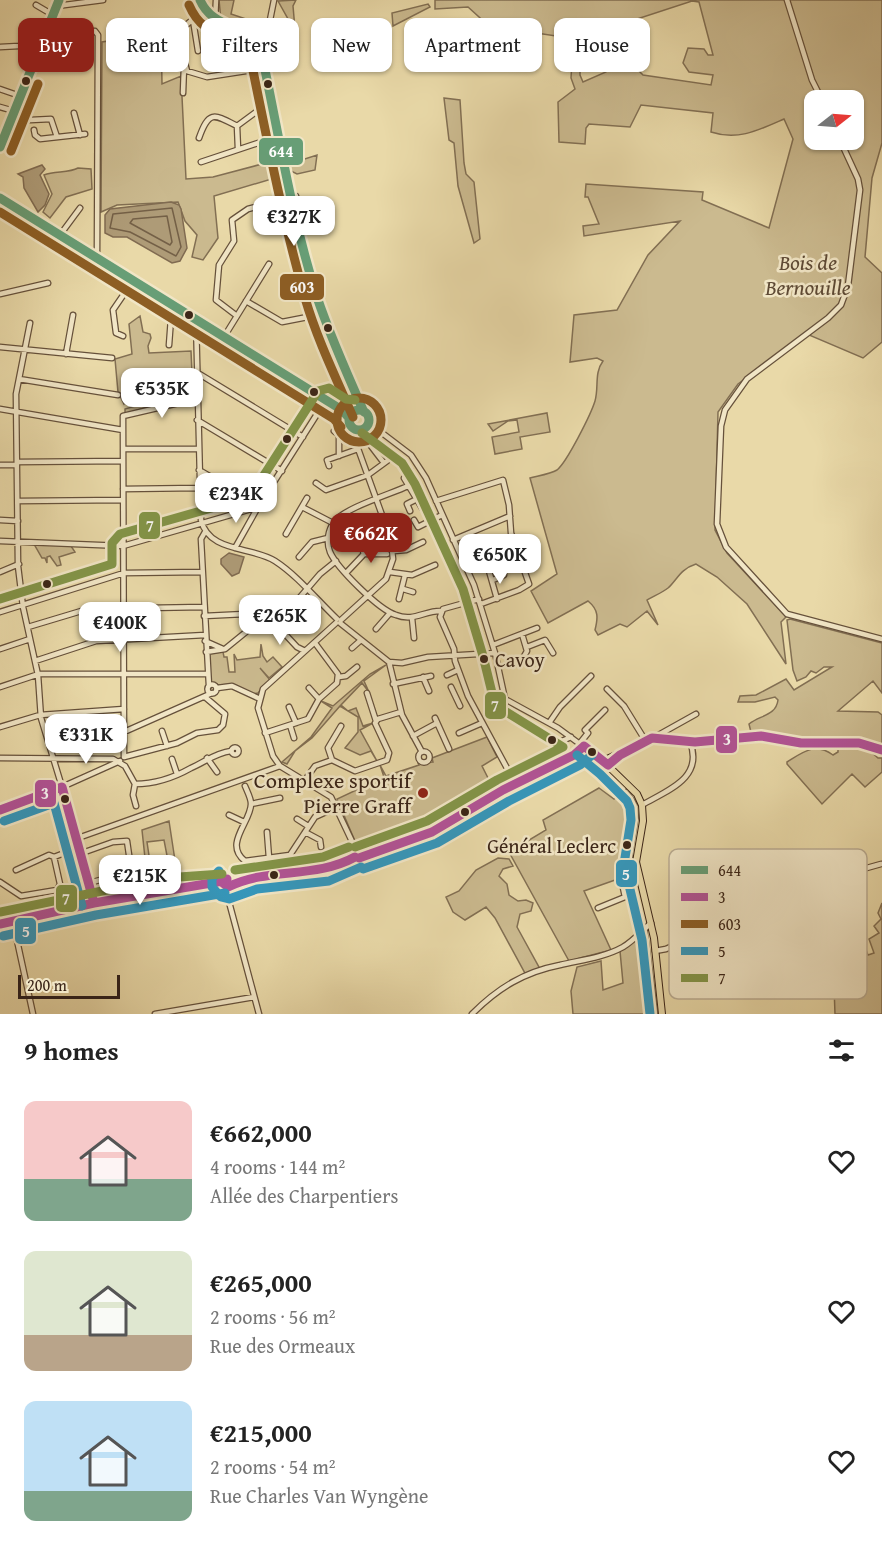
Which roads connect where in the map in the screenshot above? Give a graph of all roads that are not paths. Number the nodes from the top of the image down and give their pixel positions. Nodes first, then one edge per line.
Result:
1 (103, 0) edge
2 (200, 0) edge
3 (216, 0) edge
4 (274, 0) edge
5 (787, 0) edge
6 (58, 2) edge
7 (36, 5) dead end
8 (204, 10) junction
9 (53, 15) junction
10 (52, 18) edge
11 (212, 18) edge
12 (215, 18) edge
13 (270, 18) edge
14 (193, 20) junction
15 (189, 23) edge
16 (94, 32) edge
17 (18, 46) edge
18 (0, 47) edge
19 (198, 51) dead end
20 (189, 71) edge
21 (30, 72) edge
22 (184, 72) edge
23 (240, 72) edge
24 (267, 72) edge
25 (0, 89) edge
26 (817, 90) edge
27 (183, 93) dead end
28 (20, 96) junction
29 (272, 101) junction
30 (0, 107) edge
31 (14, 111) junction
32 (74, 113) dead end
33 (10, 122) junction
34 (237, 126) junction
35 (34, 130) dead end
36 (57, 137) junction
37 (199, 138) dead end
38 (258, 143) dead end
39 (0, 147) edge
40 (238, 149) junction
41 (845, 150) edge
42 (201, 162) dead end
43 (294, 197) junction
44 (0, 198) edge
45 (80, 208) dead end
46 (60, 235) junction
47 (97, 258) junction
48 (269, 264) dead end
49 (121, 273) junction
50 (48, 283) dead end
51 (0, 294) edge
52 (246, 301) junction
53 (172, 305) junction
54 (321, 314) junction
55 (73, 315) dead end
56 (237, 316) junction
57 (196, 319) junction
58 (30, 323) dead end
59 (123, 336) dead end
60 (224, 337) junction
61 (169, 345) dead end
62 (0, 347) edge
63 (25, 350) junction
64 (66, 354) junction
65 (112, 358) dead end
66 (196, 372) junction
67 (19, 379) junction
68 (118, 395) dead end
69 (357, 398) junction
70 (196, 399) junction
71 (326, 400) junction
72 (0, 409) edge
73 (16, 410) junction
74 (342, 410) junction
75 (354, 412) junction
76 (364, 412) junction
77 (350, 419) junction
78 (196, 420) junction
79 (369, 423) junction
80 (123, 430) junction
81 (360, 430) junction
82 (334, 431) dead end
83 (382, 435) junction
84 (303, 437) junction
85 (371, 446) dead end
86 (198, 448) junction
87 (123, 449) junction
88 (358, 449) junction
89 (339, 456) junction
90 (394, 456) dead end
91 (123, 461) junction
92 (384, 463) junction
93 (17, 464) junction
94 (0, 465) edge
95 (329, 466) dead end
96 (199, 470) junction
97 (410, 470) dead end
98 (282, 471) junction
99 (368, 475) junction
100 (316, 483) dead end
101 (408, 486) junction
102 (199, 488) junction
103 (123, 489) junction
104 (307, 498) dead end
105 (123, 500) junction
106 (376, 500) junction
107 (415, 500) junction
108 (18, 501) junction
109 (436, 501) junction
110 (258, 507) junction
111 (302, 507) junction
112 (422, 508) dead end
113 (410, 511) dead end
114 (442, 515) junction
115 (510, 516) junction
116 (0, 520) edge
117 (414, 520) dead end
118 (18, 521) junction
119 (201, 522) junction
120 (333, 523) junction
121 (205, 532) junction
122 (370, 533) dead end
123 (286, 534) dead end
124 (403, 534) dead end
125 (328, 538) junction
126 (391, 540) junction
127 (453, 540) junction
128 (0, 541) edge
129 (21, 542) junction
130 (423, 542) dead end
131 (124, 546) junction
132 (235, 548) junction
133 (475, 549) dead end
134 (394, 551) junction
135 (364, 554) junction
136 (387, 554) dead end
137 (299, 557) dead end
138 (336, 561) junction
139 (485, 563) junction
140 (18, 564) junction
141 (435, 565) dead end
142 (0, 572) edge
143 (202, 572) junction
144 (347, 572) junction
145 (390, 572) junction
146 (124, 573) junction
147 (405, 575) junction
148 (493, 580) junction
149 (403, 589) junction
150 (306, 590) junction
151 (413, 592) dead end
152 (369, 595) junction
153 (399, 599) dead end
154 (497, 599) junction
155 (480, 602) junction
156 (23, 604) junction
157 (204, 607) junction
158 (124, 608) junction
159 (440, 611) junction
160 (0, 612) edge
161 (286, 613) junction
162 (390, 613) junction
163 (245, 614) dead end
164 (204, 616) junction
165 (269, 617) junction
166 (412, 618) junction
167 (339, 621) junction
168 (276, 625) junction
169 (28, 627) junction
170 (537, 628) dead end
171 (376, 629) dead end
172 (522, 634) junction
173 (205, 638) junction
174 (414, 638) dead end
175 (30, 639) junction
176 (882, 639) edge
177 (361, 640) junction
178 (124, 641) junction
179 (315, 643) junction
180 (493, 645) junction
181 (527, 647) junction
182 (352, 648) dead end
183 (0, 649) edge
184 (223, 650) junction
185 (305, 651) junction
186 (206, 652) junction
187 (495, 653) junction
188 (554, 653) dead end
189 (454, 657) junction
190 (35, 661) junction
191 (516, 661) dead end
192 (389, 662) junction
193 (357, 667) dead end
194 (458, 670) junction
195 (124, 674) junction
196 (206, 674) junction
197 (38, 675) junction
198 (447, 675) dead end
199 (431, 676) dead end
200 (591, 676) dead end
201 (339, 677) junction
202 (423, 677) junction
203 (393, 684) junction
204 (209, 686) junction
205 (0, 687) edge
206 (451, 687) dead end
207 (217, 688) junction
208 (309, 688) dead end
209 (607, 689) dead end
210 (429, 691) dead end
211 (212, 693) junction
212 (367, 693) dead end
213 (468, 696) junction
214 (206, 697) junction
215 (258, 698) junction
216 (320, 699) junction
217 (289, 707) dead end
218 (124, 709) junction
219 (605, 710) dead end
220 (401, 712) junction
221 (696, 714) dead end
222 (40, 715) junction
223 (376, 721) junction
224 (482, 723) junction
225 (549, 723) junction
226 (293, 724) junction
227 (341, 726) dead end
228 (0, 728) edge
229 (162, 731) dead end
230 (124, 732) junction
231 (265, 733) junction
232 (459, 733) dead end
233 (413, 736) junction
234 (571, 737) junction
235 (294, 738) dead end
236 (653, 738) junction
237 (645, 740) junction
238 (690, 742) junction
239 (582, 744) junction
240 (167, 746) junction
241 (553, 746) dead end
242 (449, 749) dead end
243 (882, 750) edge
244 (231, 751) dead end
245 (422, 752) dead end
246 (0, 758) edge
247 (207, 758) junction
248 (53, 759) junction
249 (122, 759) junction
250 (172, 759) dead end
251 (332, 760) junction
252 (606, 763) junction
253 (280, 766) junction
254 (217, 772) dead end
255 (177, 774) junction
256 (247, 778) junction
257 (305, 780) junction
258 (238, 781) junction
259 (515, 783) junction
260 (135, 784) junction
261 (245, 786) junction
262 (62, 788) junction
263 (280, 798) dead end
264 (251, 804) junction
265 (642, 805) junction
266 (136, 806) dead end
267 (337, 807) junction
268 (0, 810) edge
269 (229, 815) dead end
270 (297, 819) dead end
271 (244, 822) junction
272 (308, 826) junction
273 (267, 832) dead end
274 (305, 832) junction
275 (78, 838) junction
276 (80, 847) junction
277 (321, 847) dead end
278 (82, 853) junction
279 (358, 855) junction
280 (54, 857) junction
281 (269, 858) junction
282 (16, 870) dead end
283 (132, 875) junction
284 (639, 877) junction
285 (0, 882) edge
286 (89, 883) junction
287 (227, 884) junction
288 (134, 889) dead end
289 (94, 903) junction
290 (598, 908) dead end
291 (13, 921) junction
292 (651, 923) junction
293 (0, 924) edge
294 (669, 948) edge
295 (656, 951) junction
296 (255, 997) junction
297 (33, 1014) edge
298 (159, 1014) edge
299 (259, 1014) edge
300 (472, 1014) edge
301 (662, 1014) edge

1 - 6 street
2 - 8 street
3 - 12 street
4 - 13 street
5 - 26 street
6 - 9 street
7 - 9 street
8 - 11 street
8 - 14 street
9 - 10 street
14 - 15 street
14 - 19 street
16 - 47 street
17 - 18 street
20 - 23 street
21 - 28 street
22 - 27 street
24 - 29 street
25 - 28 street
28 - 31 street
29 - 34 street
29 - 43 street
30 - 31 street
31 - 33 street
32 - 36 street
33 - 36 street
33 - 39 street
34 - 37 street
34 - 40 street
35 - 36 street
38 - 40 street
40 - 42 street
41 - 176 street
43 - 54 street
43 - 56 street
44 - 46 street
45 - 46 street
46 - 47 street
47 - 49 street
48 - 52 street
49 - 53 street
49 - 59 street
50 - 51 street
52 - 54 street
52 - 56 street
53 - 57 street
53 - 61 street
54 - 69 street
55 - 64 street
56 - 60 street
57 - 60 street
57 - 66 street
58 - 63 street
60 - 71 street
62 - 63 street
63 - 64 street
63 - 67 street
64 - 65 street
66 - 70 street
66 - 84 street
67 - 68 street
67 - 73 street
69 - 75 street
69 - 76 street
70 - 78 street
70 - 80 street
71 - 74 street
71 - 84 street
72 - 73 street
73 - 80 street
73 - 93 street
74 - 75 street
74 - 77 street
75 - 76 street
75 - 77 street
76 - 79 street
77 - 81 street
78 - 86 street
78 - 98 street
79 - 81 street
79 - 83 street
80 - 87 street
81 - 83 street
81 - 88 street
82 - 89 street
83 - 109 street
84 - 98 street
85 - 92 street
86 - 87 street
86 - 96 street
87 - 91 street
88 - 89 street
88 - 99 street
89 - 95 street
90 - 92 street
91 - 93 street
91 - 103 street
92 - 99 street
93 - 94 street
93 - 108 street
96 - 102 street
96 - 110 street
97 - 101 street
98 - 110 street
99 - 100 street
99 - 106 street
101 - 106 street
101 - 107 street
102 - 103 street
102 - 119 street
103 - 105 street
104 - 111 street
105 - 108 street
105 - 131 street
106 - 120 street
106 - 126 street
107 - 112 street
107 - 113 street
108 - 118 street
109 - 114 street
109 - 115 street
110 - 119 street
110 - 132 street
111 - 120 street
111 - 123 street
114 - 117 street
114 - 127 street
115 - 127 street
115 - 154 street
116 - 118 street
118 - 129 street
119 - 121 street
119 - 131 street
120 - 125 street
121 - 132 street
121 - 143 street
122 - 135 street
124 - 126 street
125 - 137 street
125 - 138 street
126 - 134 street
127 - 155 street
128 - 129 street
129 - 131 street
129 - 140 street
130 - 134 street
131 - 146 street
132 - 150 street
133 - 139 street
134 - 145 street
135 - 136 street
135 - 144 street
138 - 144 street
138 - 150 street
139 - 148 street
139 - 148 street
140 - 142 street
140 - 156 street
141 - 147 street
143 - 146 street
143 - 157 street
144 - 152 street
145 - 147 street
145 - 152 street
146 - 156 street
146 - 158 street
147 - 149 street
148 - 154 street
149 - 151 street
149 - 153 street
150 - 161 street
150 - 167 street
152 - 162 street
152 - 167 street
154 - 155 street
155 - 159 street
155 - 180 street
156 - 160 street
156 - 169 street
157 - 158 street
157 - 164 street
158 - 169 street
158 - 178 street
159 - 166 street
159 - 189 street
161 - 165 street
161 - 168 street
162 - 166 street
162 - 171 street
163 - 164 street
164 - 173 street
165 - 168 street
165 - 184 street
166 - 174 street
167 - 177 street
167 - 179 street
168 - 185 street
169 - 175 street
170 - 172 street
172 - 180 street
172 - 181 street
173 - 178 street
173 - 184 street
173 - 186 street
175 - 183 street
175 - 190 street
177 - 182 street
177 - 192 street
178 - 190 street
178 - 195 street
179 - 185 street
179 - 201 street
180 - 187 street
181 - 188 street
181 - 191 street
184 - 186 street
185 - 215 street
186 - 196 street
187 - 189 street
187 - 225 street
189 - 192 street
189 - 194 street
190 - 197 street
192 - 203 street
193 - 201 street
194 - 198 street
194 - 213 street
195 - 196 street
195 - 197 street
195 - 218 street
196 - 204 street
197 - 205 street
197 - 222 street
199 - 202 street
200 - 225 street
201 - 216 street
202 - 203 street
202 - 210 street
203 - 220 street
204 - 207 street
204 - 211 street
206 - 213 street
207 - 211 street
207 - 215 street
208 - 216 street
209 - 237 street
211 - 214 street
212 - 223 street
213 - 224 street
214 - 230 street
214 - 240 street
215 - 231 street
216 - 226 street
217 - 226 street
218 - 222 street
218 - 230 street
219 - 239 street
220 - 223 street
220 - 233 street
221 - 236 street
222 - 228 street
222 - 248 street
223 - 251 street
224 - 232 street
224 - 259 street
225 - 234 street
226 - 231 street
226 - 235 street
227 - 251 street
229 - 240 street
230 - 249 street
231 - 253 street
233 - 242 street
233 - 245 street
234 - 239 street
234 - 241 street
236 - 237 main road
236 - 238 main road
237 - 252 main road
238 - 243 main road
238 - 265 street
239 - 252 street
239 - 259 street
240 - 249 street
244 - 247 street
246 - 248 street
247 - 254 street
247 - 255 street
248 - 249 street
248 - 262 street
249 - 260 street
249 - 262 street
250 - 255 street
251 - 257 street
252 - 265 main road
253 - 256 street
253 - 257 street
255 - 260 street
256 - 258 street
256 - 261 street
257 - 267 street
258 - 261 street
258 - 275 street
259 - 279 street
260 - 266 street
261 - 264 street
262 - 268 street
262 - 275 street
263 - 264 street
264 - 271 street
265 - 284 main road
267 - 272 street
267 - 279 street
269 - 271 street
270 - 272 street
271 - 281 street
272 - 274 street
273 - 281 street
274 - 277 street
274 - 281 street
275 - 276 street
276 - 278 street
276 - 280 street
278 - 283 street
278 - 286 street
279 - 287 street
280 - 282 street
280 - 285 street
283 - 286 street
283 - 288 street
284 - 290 street
284 - 292 main road
286 - 289 street
287 - 289 street
287 - 296 street
289 - 291 street
291 - 293 street
291 - 297 street
292 - 295 main road
292 - 300 street
294 - 295 street
295 - 301 main road
296 - 298 street
296 - 299 street

